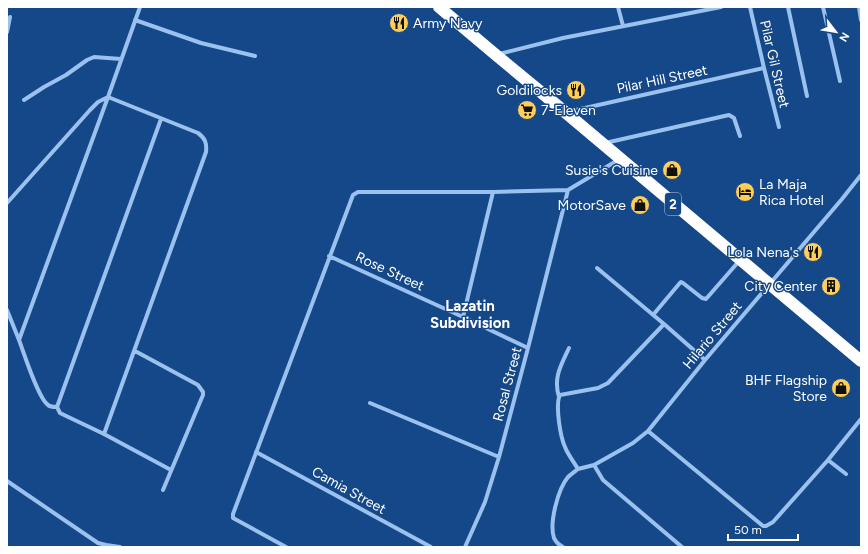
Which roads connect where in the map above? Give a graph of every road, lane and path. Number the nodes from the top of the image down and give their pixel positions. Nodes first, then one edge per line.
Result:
1 (140, 7) edge
2 (439, 7) edge
3 (618, 7) edge
4 (686, 7) edge
5 (721, 7) edge
6 (750, 7) edge
7 (788, 7) edge
8 (823, 7) edge
9 (859, 7) edge
10 (688, 13) junction
11 (10, 17) dead end
12 (135, 20) junction
13 (861, 20) edge
14 (622, 26) junction
15 (7, 32) edge
16 (496, 55) junction
17 (255, 56) dead end
18 (121, 59) junction
19 (764, 68) junction
20 (840, 81) dead end
21 (807, 96) dead end
22 (108, 97) junction
23 (24, 100) dead end
24 (565, 112) junction
25 (161, 119) junction
26 (779, 127) dead end
27 (740, 136) dead end
28 (602, 143) junction
29 (620, 158) junction
30 (861, 175) edge
31 (568, 190) junction
32 (492, 192) junction
33 (7, 203) edge
34 (330, 256) junction
35 (740, 260) junction
36 (597, 268) dead end
37 (769, 283) junction
38 (7, 310) edge
39 (653, 315) junction
40 (463, 317) junction
41 (664, 324) junction
42 (19, 340) junction
43 (528, 348) junction
44 (569, 348) dead end
45 (135, 350) junction
46 (704, 360) junction
47 (861, 361) edge
48 (559, 397) junction
49 (370, 402) dead end
50 (57, 407) junction
51 (861, 419) edge
52 (648, 431) junction
53 (104, 434) junction
54 (256, 452) junction
55 (499, 457) junction
56 (828, 460) junction
57 (594, 465) junction
58 (171, 470) junction
59 (578, 470) junction
60 (846, 474) dead end
61 (7, 481) edge
62 (163, 490) dead end
63 (120, 547) edge
64 (286, 547) edge
65 (431, 547) edge
66 (465, 547) edge
67 (563, 547) edge
68 (682, 547) edge

1 - 12 street
2 - 16 highway, 2
3 - 14 street
4 - 10 street
5 - 10 street
6 - 19 street, Pilar Gil Street
7 - 21 street
8 - 20 street
9 - 13 street
10 - 14 street
11 - 15 street
12 - 17 street
12 - 18 street
14 - 16 street
16 - 24 highway, 2
18 - 22 street
18 - 23 street
19 - 24 street, Pilar Hill Street
19 - 26 street, Pilar Gil Street
22 - 25 street
22 - 33 street
22 - 42 street
24 - 28 highway, 2
25 - 45 street
25 - 50 street
27 - 28 street
28 - 29 highway, 2
29 - 31 street
29 - 35 highway, 2
30 - 37 street, Hilario Street
31 - 32 street
31 - 43 street, Rosal Street
32 - 34 street
32 - 40 street
34 - 40 street, Rose Street
34 - 54 street
35 - 37 highway, 2
35 - 39 street
36 - 39 street
37 - 46 street, Hilario Street
37 - 47 highway, 2
38 - 42 street
39 - 41 street
40 - 43 street, Rose Street
41 - 46 street
41 - 48 street
42 - 50 street
43 - 55 street, Rosal Street
44 - 48 street
45 - 53 street
45 - 58 street
46 - 52 street, Hilario Street
48 - 59 street
49 - 55 street
50 - 53 street
51 - 56 street
52 - 56 street
52 - 57 street, Hilario Street
53 - 58 street
54 - 64 street
54 - 65 street, Camia Street
55 - 66 street, Rosal Street
56 - 60 street
57 - 59 street, Hilario Street
57 - 68 street
58 - 62 street
59 - 67 street
61 - 63 street

